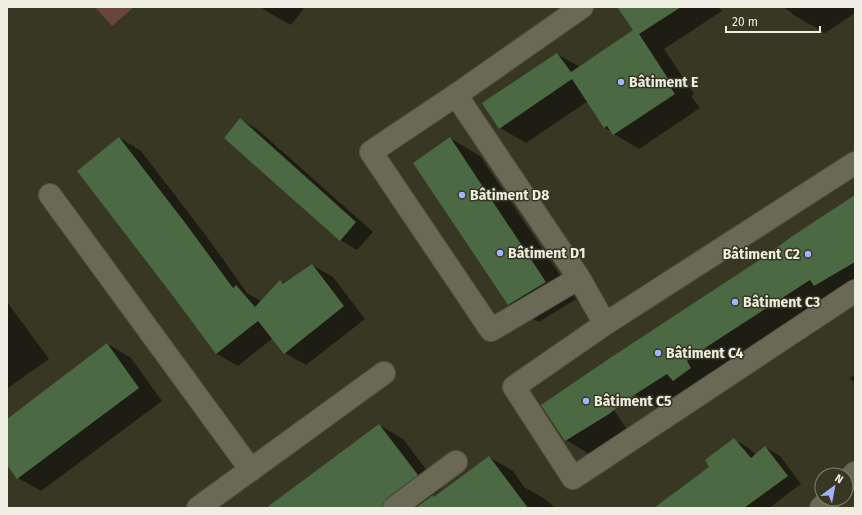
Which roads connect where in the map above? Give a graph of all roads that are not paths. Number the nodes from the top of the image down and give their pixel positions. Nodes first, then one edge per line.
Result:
1 (582, 7) edge
2 (456, 95) junction
3 (855, 163) edge
4 (50, 195) dead end
5 (578, 278) junction
6 (855, 291) edge
7 (605, 324) junction
8 (384, 373) dead end
9 (456, 462) dead end
10 (251, 470) junction
11 (198, 508) edge
12 (394, 508) edge

1 - 2 street
2 - 5 street
2 - 5 street
3 - 7 street
4 - 10 street
5 - 7 street
6 - 7 street
8 - 10 street
9 - 12 street
10 - 11 street

